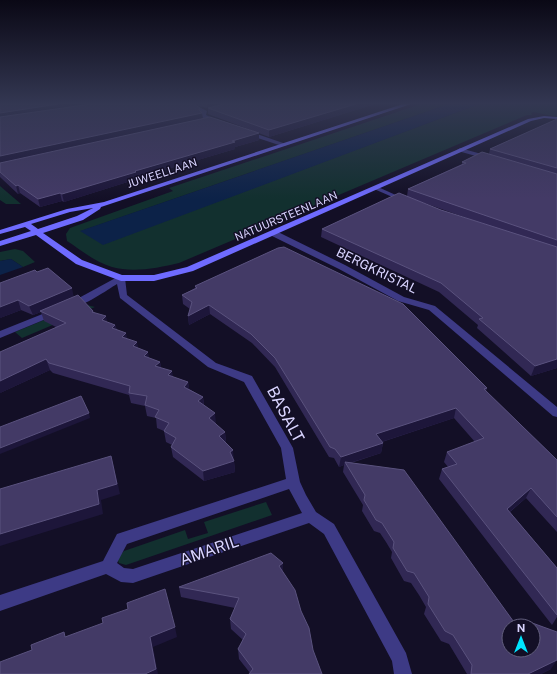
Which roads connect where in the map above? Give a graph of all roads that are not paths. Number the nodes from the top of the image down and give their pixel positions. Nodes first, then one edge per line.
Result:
1 (255, 135) edge
2 (313, 135) edge
3 (494, 135) edge
4 (284, 145) junction
5 (460, 150) junction
6 (496, 160) edge
7 (376, 188) junction
8 (105, 204) junction
9 (415, 204) edge
10 (26, 224) junction
11 (0, 232) edge
12 (38, 232) junction
13 (273, 233) junction
14 (0, 244) edge
15 (121, 278) junction
16 (0, 336) edge
17 (556, 410) edge
18 (293, 482) junction
19 (311, 516) junction
20 (108, 566) junction
21 (0, 603) edge
22 (403, 674) edge

1 - 4 street
2 - 4 street, JUWEELLAAN
3 - 5 street, NATUURSTEENLAAN
4 - 8 street, JUWEELLAAN
5 - 6 street
5 - 7 street, NATUURSTEENLAAN
7 - 9 street
7 - 13 street, NATUURSTEENLAAN
8 - 10 street, JUWEELLAAN
8 - 12 street, JUWEELLAAN
10 - 11 street, JUWEELLAAN
10 - 12 street, NATUURSTEENLAAN
12 - 14 street, JUWEELLAAN
12 - 15 street, NATUURSTEENLAAN
13 - 15 street, NATUURSTEENLAAN
13 - 17 street, BERGKRISTAL
15 - 16 street
15 - 18 street, BASALT
18 - 19 street, BASALT
18 - 20 street
19 - 20 street, AMARIL
19 - 22 street, BASALT
20 - 21 street

